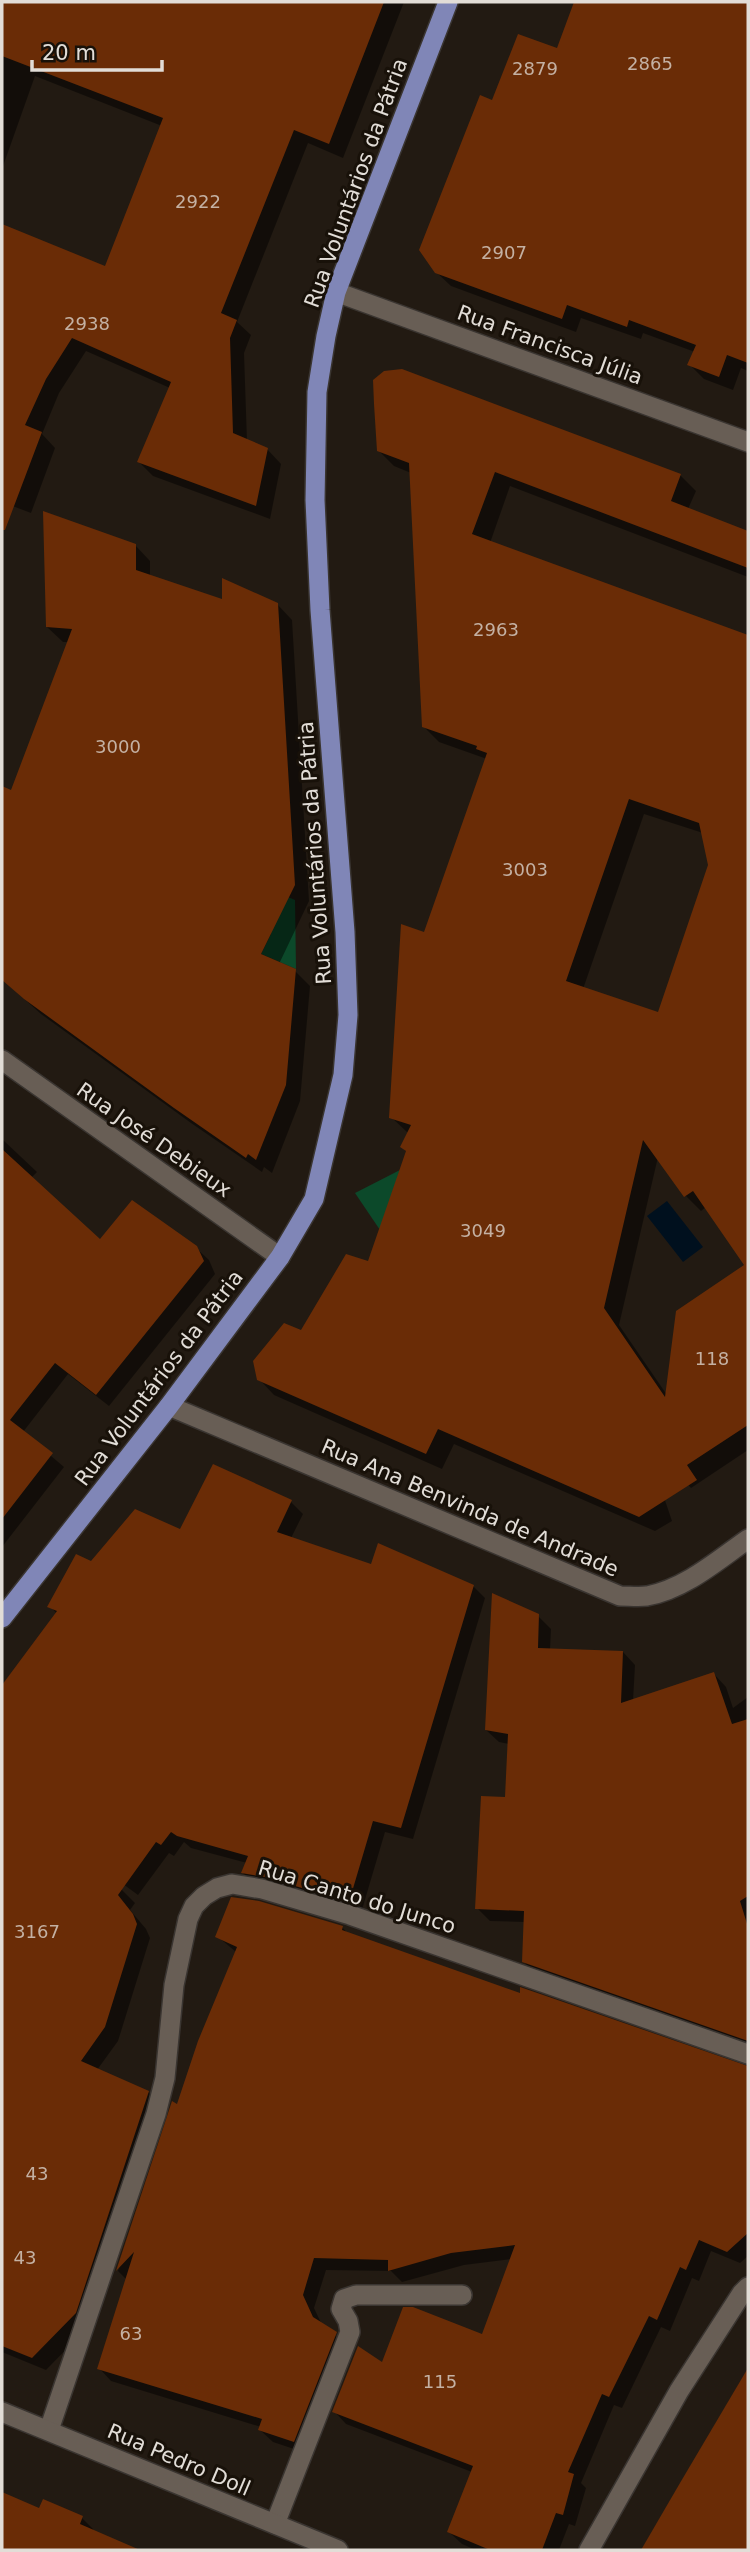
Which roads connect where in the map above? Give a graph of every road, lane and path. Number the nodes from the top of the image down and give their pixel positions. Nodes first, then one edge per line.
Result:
1 (449, 2) edge
2 (336, 292) junction
3 (748, 442) edge
4 (2, 1060) edge
5 (280, 1257) junction
6 (169, 1406) junction
7 (748, 1539) edge
8 (2, 1618) edge
9 (748, 2054) edge
10 (748, 2287) edge
11 (462, 2295) dead end
12 (2, 2412) edge
13 (49, 2430) junction
14 (275, 2524) junction
15 (338, 2550) edge
16 (589, 2550) edge

1 - 2 main road, Rua Voluntários da Pátria
2 - 3 street, Rua Francisca Júlia
2 - 5 main road, Rua Voluntários da Pátria
4 - 5 street, Rua José Debieux
5 - 6 main road, Rua Voluntários da Pátria
6 - 7 street, Rua Ana Benvinda de Andrade
6 - 8 main road, Rua Voluntários da Pátria
9 - 13 street, Rua Canto do Junco
10 - 16 street
11 - 14 street
12 - 13 street, Rua Pedro Doll
13 - 14 street, Rua Pedro Doll
14 - 15 street, Rua Pedro Doll

